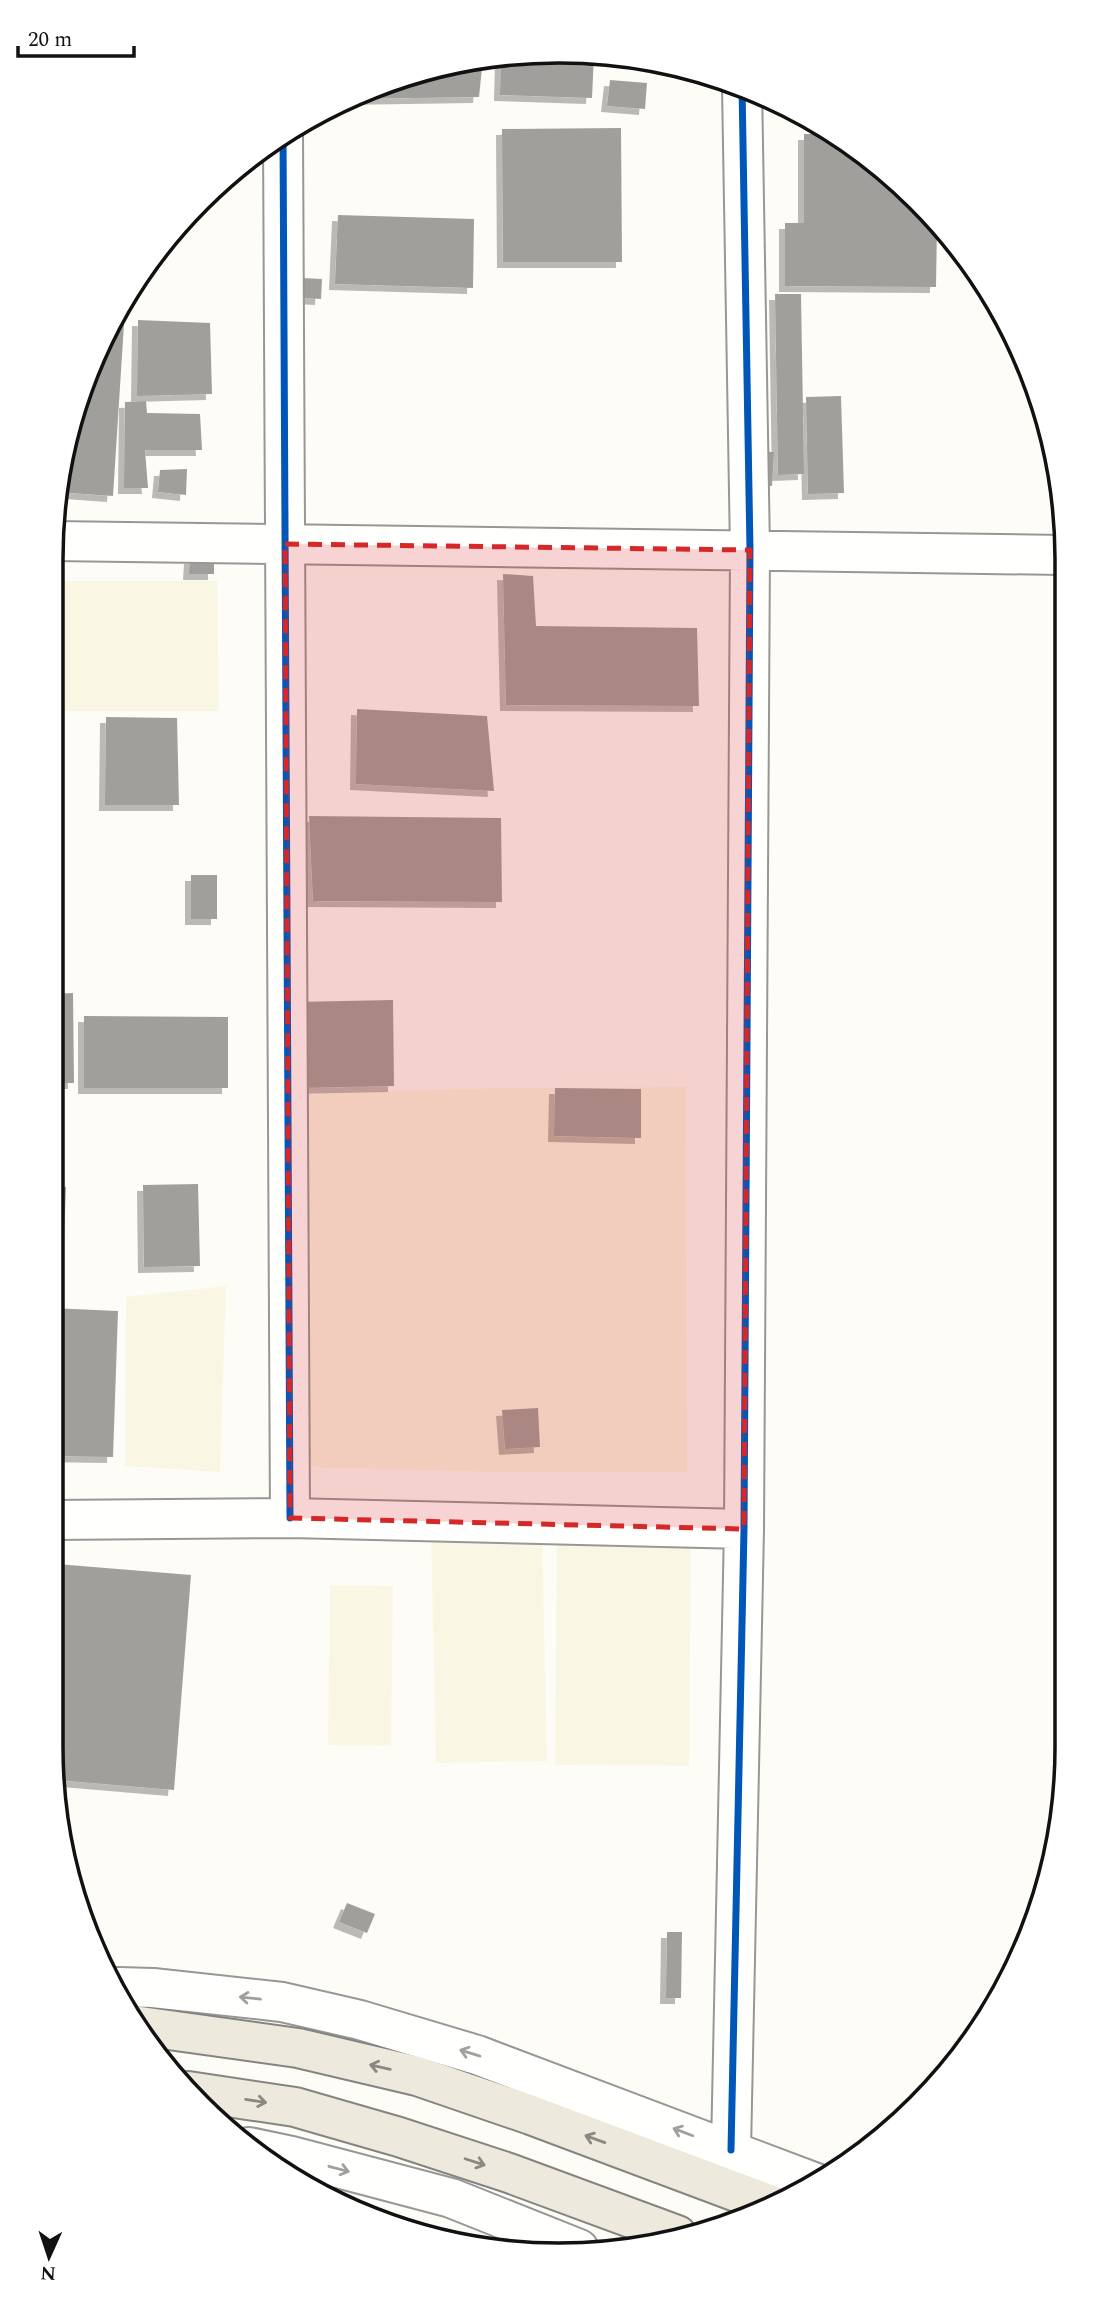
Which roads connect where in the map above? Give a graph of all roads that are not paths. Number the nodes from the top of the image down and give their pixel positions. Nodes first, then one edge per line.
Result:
1 (746, 100) edge
2 (283, 147) edge
3 (64, 541) edge
4 (285, 544) junction
5 (750, 550) junction
6 (1055, 555) edge
7 (290, 1518) junction
8 (63, 1520) edge
9 (744, 1529) junction
10 (125, 1987) edge
11 (150, 2027) edge
12 (204, 2093) edge
13 (731, 2150) junction
14 (297, 2168) edge
15 (804, 2178) edge
16 (759, 2200) edge
17 (666, 2231) edge
18 (564, 2243) edge

1 - 5 street
2 - 4 street
3 - 4 street
4 - 5 street
4 - 7 street
5 - 6 street
5 - 9 street
7 - 8 street
7 - 9 street
9 - 13 street
13 -> 10 street
16 -> 11 main road
12 -> 17 main road
13 - 15 street
14 -> 18 street

